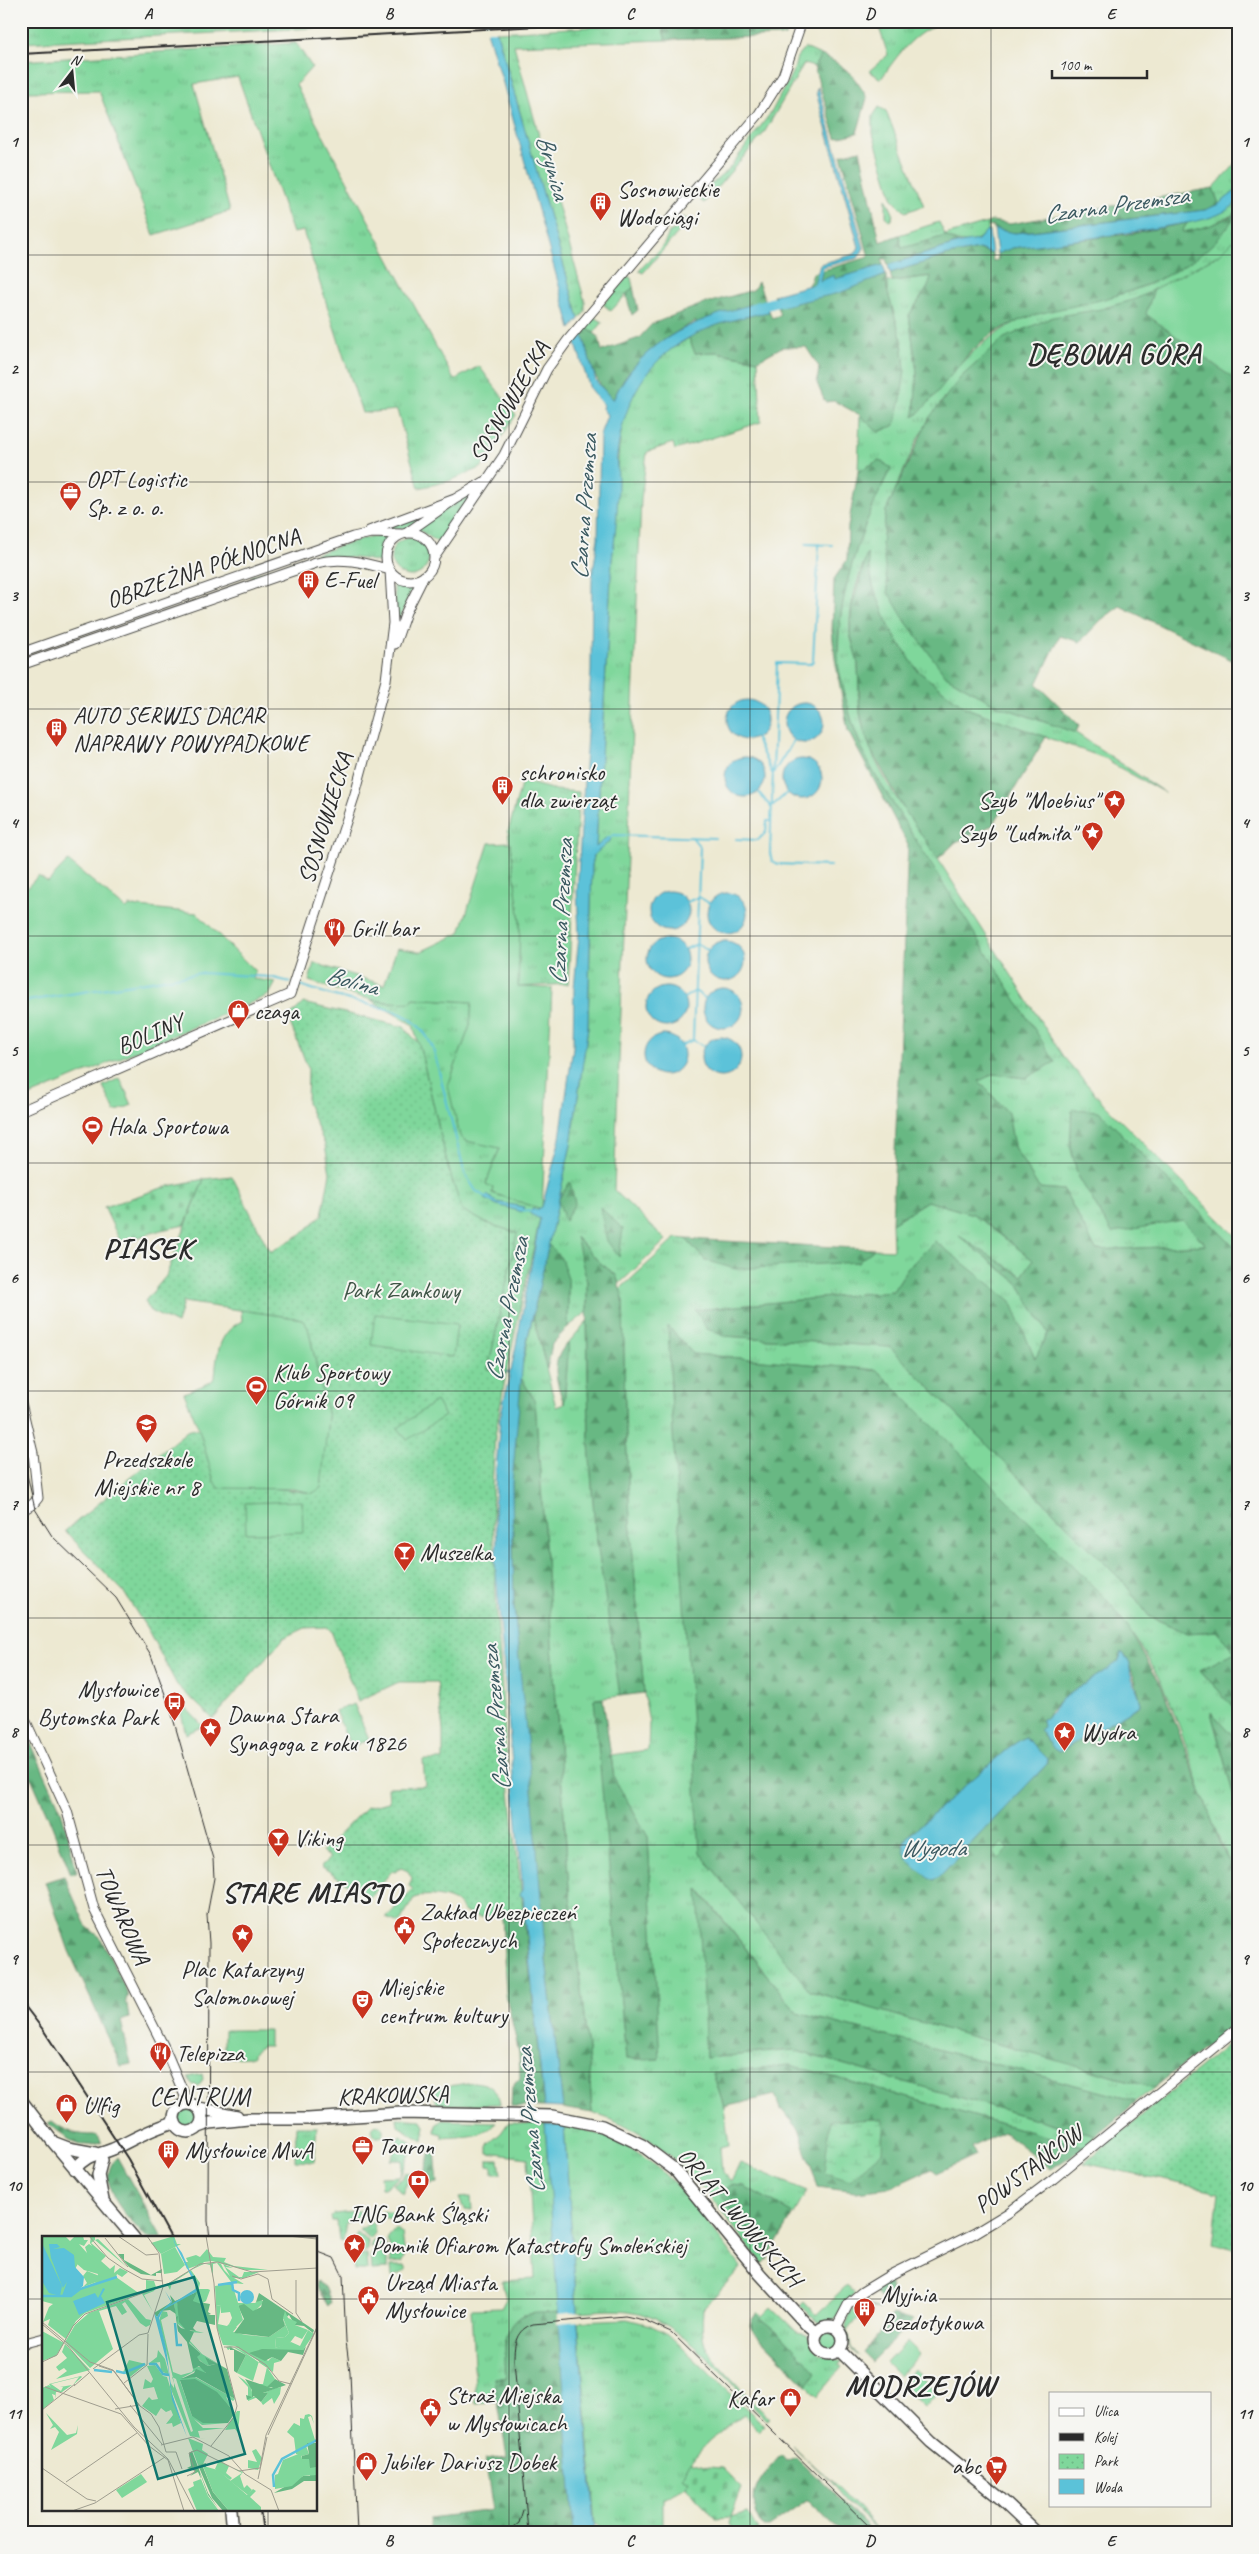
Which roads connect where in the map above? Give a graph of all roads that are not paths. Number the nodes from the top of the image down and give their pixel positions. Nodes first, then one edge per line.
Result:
1 (802, 21) edge
2 (486, 480) junction
3 (455, 498) junction
4 (404, 533) junction
5 (353, 537) junction
6 (434, 558) junction
7 (390, 570) junction
8 (424, 576) junction
9 (199, 591) junction
10 (203, 602) junction
11 (21, 653) edge
12 (391, 656) junction
13 (21, 665) edge
14 (292, 990) joint
15 (21, 1112) edge
16 (21, 1403) edge
17 (31, 1446) junction
18 (21, 1459) edge
19 (35, 1465) junction
20 (21, 1511) edge
21 (21, 1711) edge
22 (1238, 2028) edge
23 (21, 2100) edge
24 (188, 2103) junction
25 (199, 2108) junction
26 (539, 2115) joint
27 (248, 2119) junction
28 (174, 2122) junction
29 (199, 2127) junction
30 (53, 2142) junction
31 (99, 2156) junction
32 (75, 2168) junction
33 (105, 2205) junction
34 (132, 2236) edge
35 (836, 2328) junction
36 (818, 2333) junction
37 (42, 2339) edge
38 (21, 2344) edge
39 (839, 2350) junction
40 (231, 2512) edge
41 (233, 2533) edge
42 (1037, 2533) edge

1 - 2 street, SOSNOWIECKA
2 - 3 street, SOSNOWIECKA
2 - 6 street, SOSNOWIECKA
3 - 4 street, SOSNOWIECKA
3 - 5 street
4 - 5 street, OBRZEŻNA PÓŁNOCNA
4 - 6 street
4 - 7 street, SOSNOWIECKA
5 - 9 street, OBRZEŻNA PÓŁNOCNA
6 - 8 street, SOSNOWIECKA
7 - 8 street
7 - 10 street, OBRZEŻNA PÓŁNOCNA
7 - 12 street, SOSNOWIECKA
8 - 12 street, SOSNOWIECKA
9 - 10 street
9 - 11 street, OBRZEŻNA PÓŁNOCNA
10 - 13 street, OBRZEŻNA PÓŁNOCNA
12 - 14 street, SOSNOWIECKA
14 - 15 street, BOLINY
16 - 17 street
17 - 18 street
17 - 19 street
18 - 19 street
19 - 20 street
21 - 24 street, TOWAROWA
22 - 35 street, POWSTAŃCÓW
23 - 30 main road
24 - 25 main road
24 - 28 main road
25 - 27 main road, KRAKOWSKA
25 - 29 main road
26 - 27 main road, KRAKOWSKA
26 - 36 main road, ORLĄT LWOWSKICH
27 - 29 main road, KRAKOWSKA
28 - 29 main road
28 - 31 main road
30 - 31 main road
30 - 32 main road
31 - 32 main road
31 - 33 main road
32 - 33 main road
33 - 34 main road
35 - 36 main road
35 - 39 main road
36 - 39 main road
37 - 38 street
39 - 42 main road
40 - 41 main road

